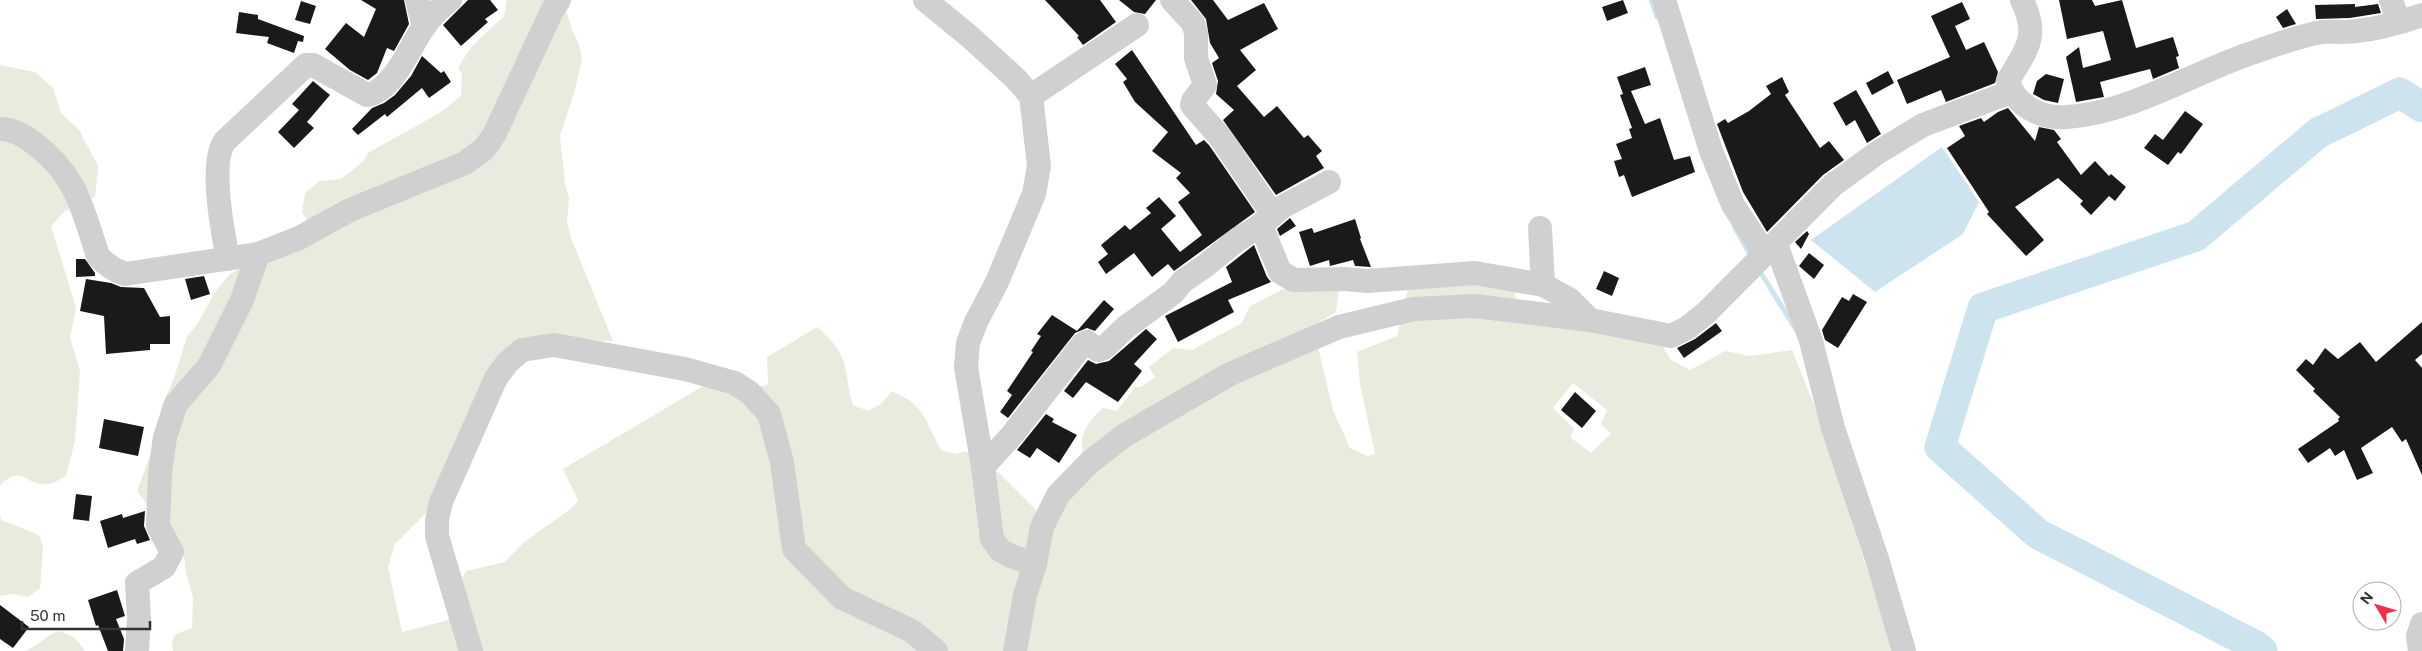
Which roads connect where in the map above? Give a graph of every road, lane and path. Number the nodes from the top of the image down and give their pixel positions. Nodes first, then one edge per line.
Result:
1 (417, 0) edge
2 (450, 0) edge
3 (559, 0) edge
4 (925, 0) edge
5 (1172, 0) edge
6 (1664, 0) edge
7 (2022, 0) edge
8 (2395, 10) edge
9 (2422, 15) edge
10 (1137, 26) dead end
11 (424, 27) junction
12 (2011, 92) junction
13 (1031, 96) junction
14 (0, 128) edge
15 (1329, 182) dead end
16 (1267, 220) junction
17 (1540, 228) dead end
18 (258, 254) junction
19 (1763, 255) junction
20 (228, 259) junction
21 (1543, 285) junction
22 (1590, 320) junction
23 (983, 468) junction
24 (1035, 564) junction
25 (2422, 624) edge
26 (137, 651) edge
27 (471, 651) edge
28 (936, 651) edge
29 (1015, 651) edge
30 (1904, 651) edge
31 (2420, 651) edge

1 - 11 street
2 - 11 street
3 - 18 street
4 - 13 street
5 - 16 street
6 - 19 street
7 - 12 street
8 - 9 street
8 - 12 street
10 - 13 street
11 - 20 street
12 - 19 street
13 - 23 street
14 - 20 street
15 - 16 street
16 - 21 street
16 - 23 street
17 - 21 street
18 - 20 street
18 - 26 street
19 - 22 street
19 - 30 street
21 - 22 street
22 - 24 street
23 - 24 street
24 - 29 street
25 - 31 street
27 - 28 street

